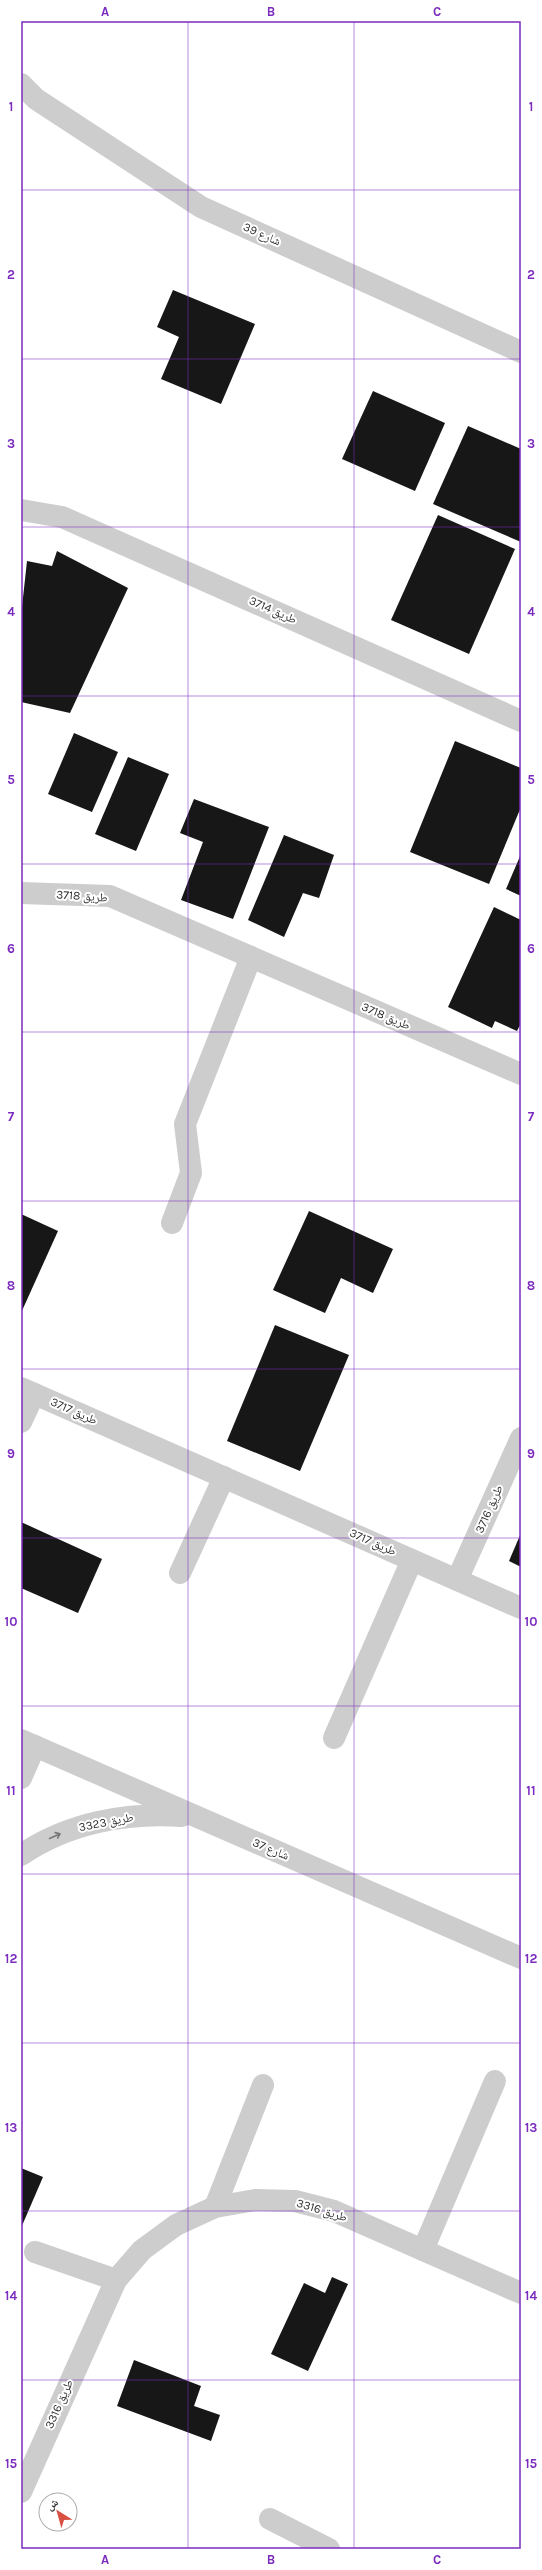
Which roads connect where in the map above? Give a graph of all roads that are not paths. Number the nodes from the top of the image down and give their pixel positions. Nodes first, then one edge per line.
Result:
1 (21, 84) edge
2 (521, 352) edge
3 (21, 510) edge
4 (521, 721) edge
5 (21, 893) edge
6 (251, 957) junction
7 (521, 1074) edge
8 (172, 1223) dead end
9 (28, 1391) edge
10 (21, 1422) edge
11 (521, 1438) edge
12 (224, 1477) junction
13 (412, 1560) junction
14 (180, 1573) dead end
15 (457, 1580) junction
16 (521, 1608) edge
17 (334, 1738) dead end
18 (28, 1743) edge
19 (21, 1778) edge
20 (197, 1817) junction
21 (21, 1855) edge
22 (521, 1958) edge
23 (494, 2081) dead end
24 (264, 2085) dead end
25 (215, 2207) junction
26 (423, 2250) junction
27 (35, 2252) dead end
28 (116, 2280) junction
29 (521, 2293) edge
30 (27, 2462) edge
31 (21, 2492) edge
32 (270, 2518) dead end
33 (329, 2549) edge

1 - 2 street, شارع 39
3 - 4 street, طريق 3714
5 - 6 street, طريق 3718
6 - 7 street, طريق 3718
6 - 8 street
9 - 10 street, طريق 3717
9 - 12 street, طريق 3717
11 - 15 street, طريق 3716
12 - 13 street, طريق 3717
12 - 14 street
13 - 15 street, طريق 3717
13 - 17 street
15 - 16 street, طريق 3717
18 - 19 street
18 - 20 street, شارع 37
21 -> 20 street, طريق 3323
20 - 22 street, شارع 37
23 - 26 street
24 - 25 street
25 - 26 street, طريق 3316
25 - 28 street, طريق 3316
26 - 29 street, طريق 3316
27 - 28 street
28 - 30 street, طريق 3316
30 - 31 street, طريق 3316
32 - 33 street

